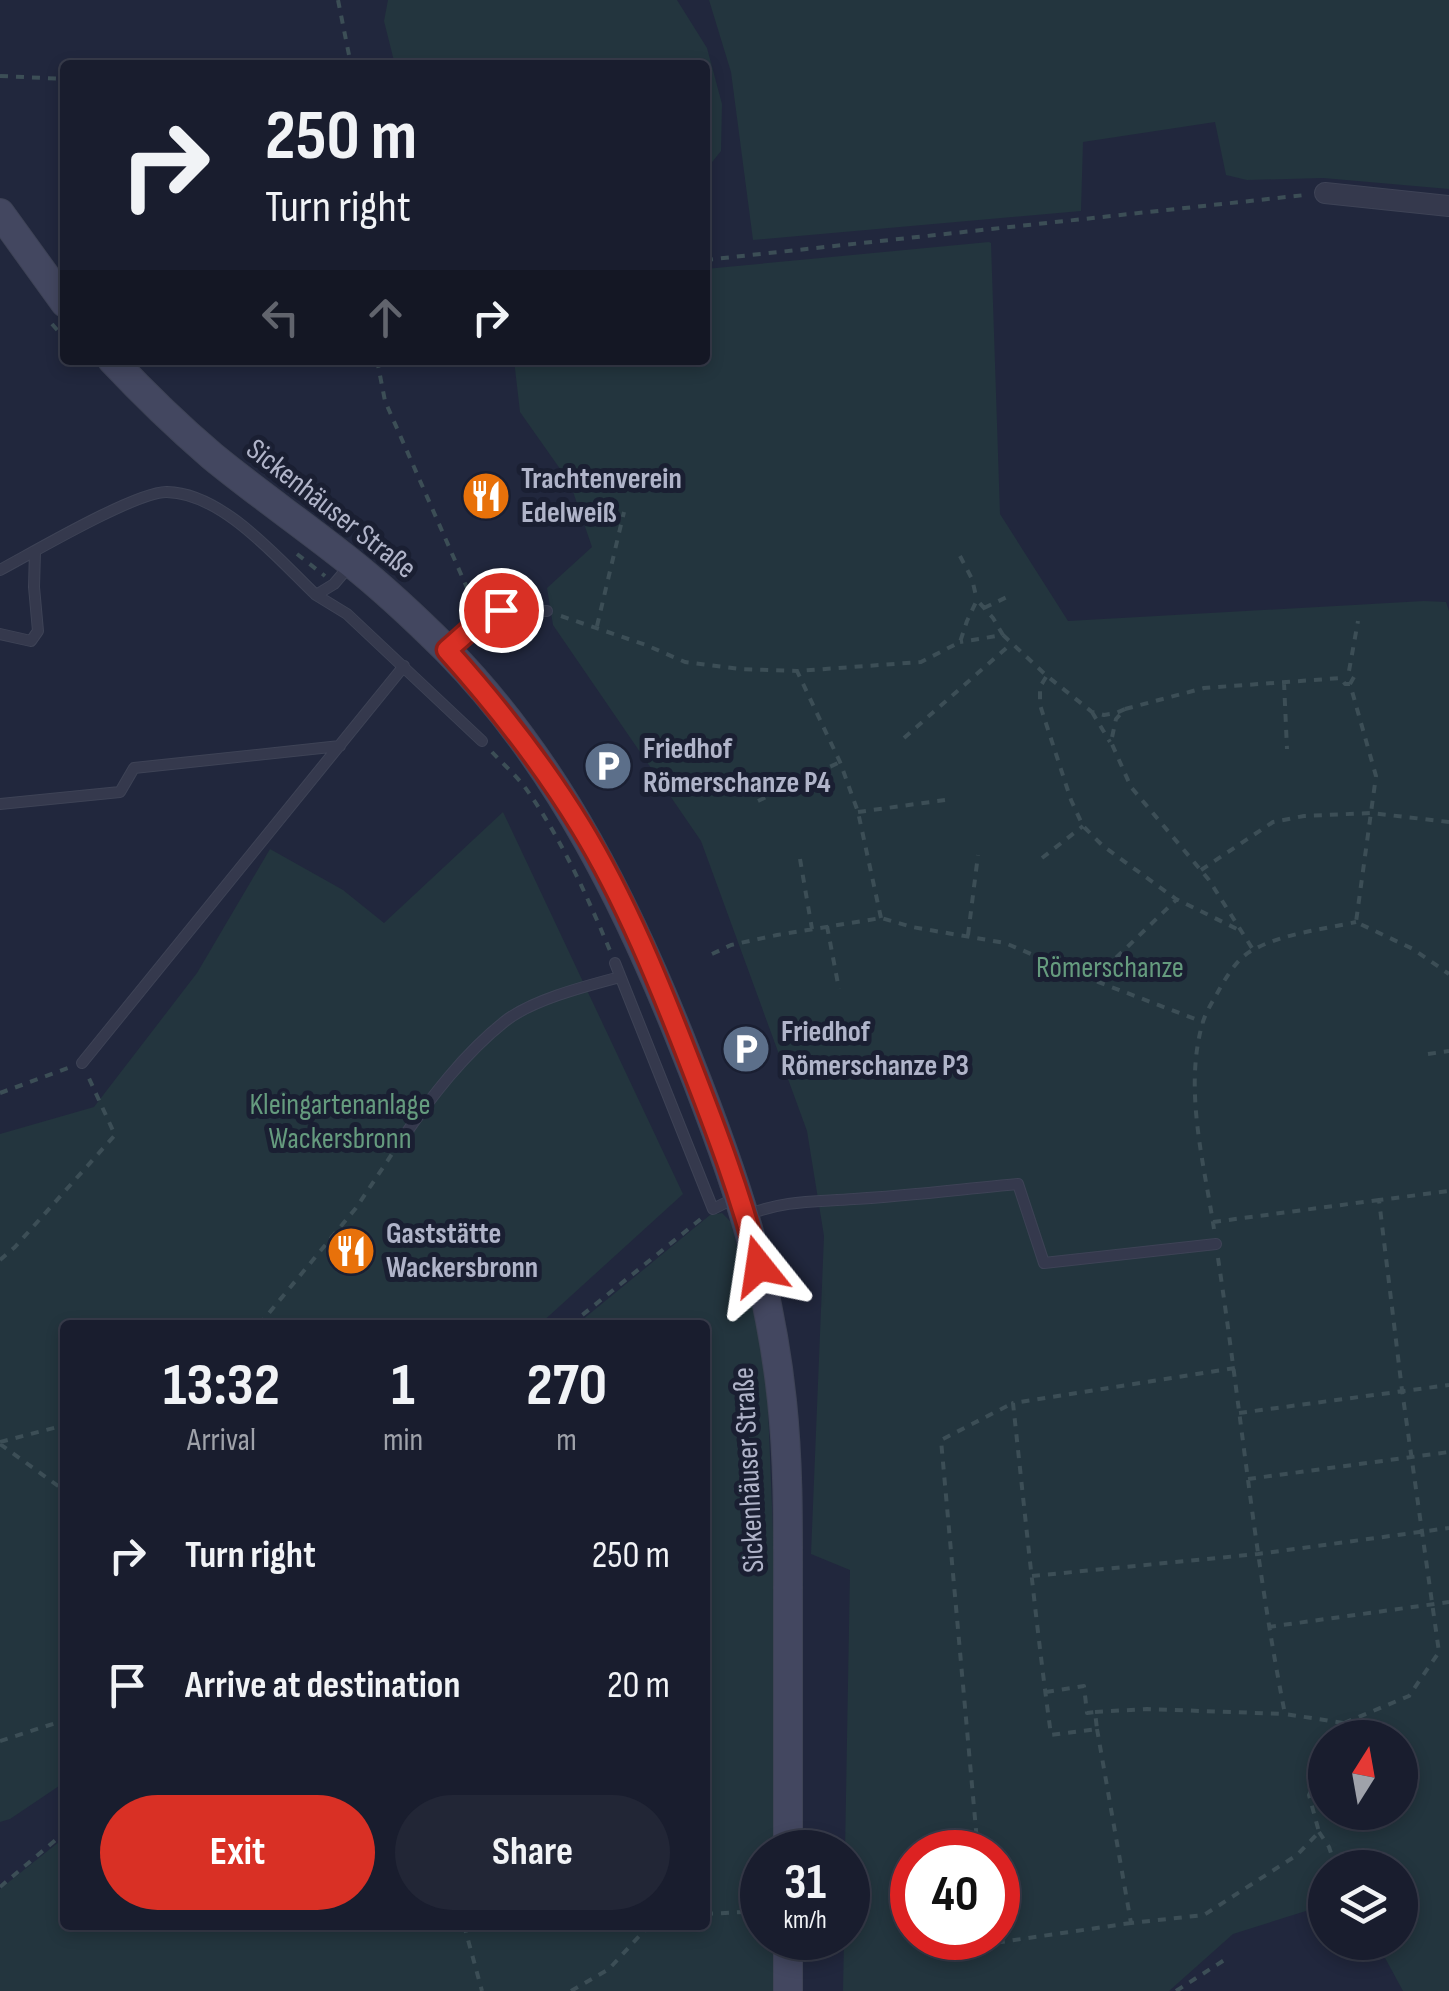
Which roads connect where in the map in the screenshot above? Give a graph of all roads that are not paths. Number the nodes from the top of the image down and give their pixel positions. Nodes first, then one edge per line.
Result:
1 (1324, 194) road end
2 (1449, 206) edge
3 (0, 213) edge
4 (60, 296) edge
5 (117, 365) edge
6 (35, 551) junction
7 (352, 564) junction
8 (0, 570) edge
9 (316, 595) junction
10 (547, 611) road end
11 (0, 634) edge
12 (447, 650) junction
13 (404, 666) junction
14 (482, 741) road end
15 (340, 746) junction
16 (0, 804) edge
17 (615, 963) road end
18 (620, 977) junction
19 (82, 1063) road end
20 (402, 1139) road end
21 (743, 1206) junction
22 (1216, 1244) road end
23 (788, 1830) edge
24 (788, 1960) edge
25 (788, 1991) edge

1 - 2 street
3 - 4 street
5 - 7 street, Sickenhäuser Straße
6 - 8 lane
6 - 9 lane
6 - 11 lane
7 - 9 lane
7 - 12 street, Sickenhäuser Straße
9 - 13 lane
10 - 12 lane
12 - 21 street, Sickenhäuser Straße
13 - 14 lane
13 - 15 lane
15 - 16 lane
15 - 19 lane
17 - 18 lane
18 - 20 lane
18 - 21 lane
21 - 22 lane
21 - 23 street, Sickenhäuser Straße
24 - 25 street

